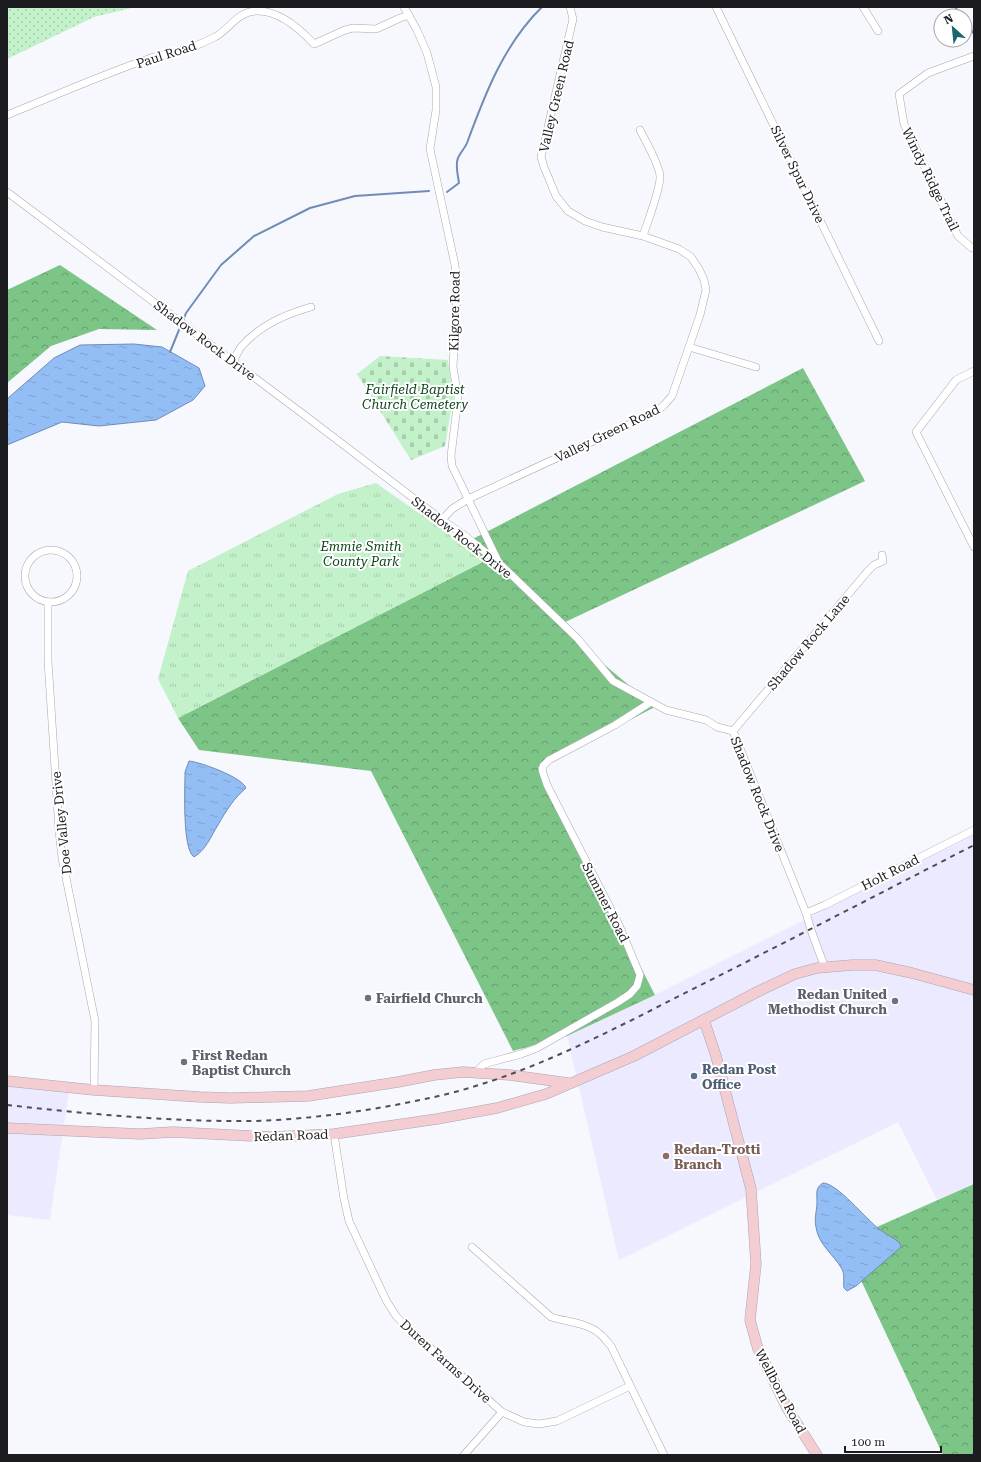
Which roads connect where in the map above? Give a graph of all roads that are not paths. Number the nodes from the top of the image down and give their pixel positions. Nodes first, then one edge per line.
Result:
1 (404, 7) edge
2 (570, 7) edge
3 (716, 7) edge
4 (863, 7) edge
5 (409, 15) junction
6 (878, 31) dead end
7 (974, 56) edge
8 (7, 115) edge
9 (640, 130) dead end
10 (7, 192) edge
11 (643, 236) junction
12 (972, 248) dead end
13 (311, 308) dead end
14 (879, 341) dead end
15 (689, 347) junction
16 (233, 361) junction
17 (756, 367) dead end
18 (974, 371) edge
19 (468, 499) junction
20 (442, 520) junction
21 (974, 547) edge
22 (882, 555) dead end
23 (500, 564) junction
24 (48, 602) junction
25 (651, 702) junction
26 (733, 732) junction
27 (974, 830) edge
28 (806, 912) junction
29 (824, 968) junction
30 (974, 990) edge
31 (704, 1020) junction
32 (476, 1072) junction
33 (7, 1081) edge
34 (568, 1083) junction
35 (94, 1090) junction
36 (7, 1128) edge
37 (334, 1134) junction
38 (472, 1247) dead end
39 (630, 1386) junction
40 (502, 1412) junction
41 (464, 1455) edge
42 (664, 1455) edge
43 (817, 1455) edge

1 - 5 street, Kilgore Road
2 - 11 street, Valley Green Road
3 - 14 street, Silver Spur Drive
4 - 6 street
5 - 8 street, Paul Road
5 - 19 street, Kilgore Road
7 - 12 street, Windy Ridge Trail
9 - 11 street
10 - 16 street, Shadow Rock Drive
11 - 15 street, Valley Green Road
13 - 16 street
15 - 17 street
15 - 19 street, Valley Green Road
16 - 20 street, Shadow Rock Drive
18 - 21 street
19 - 20 street, Valley Green Road
19 - 23 street, Kilgore Road
20 - 23 street, Shadow Rock Drive
22 - 26 street, Shadow Rock Lane
23 - 25 street, Shadow Rock Drive
24 - 24 street
24 - 35 street, Doe Valley Drive
25 - 26 street, Shadow Rock Drive
25 - 32 street, Summer Road
26 - 28 street, Shadow Rock Drive
27 - 28 street, Holt Road
28 - 29 street, Shadow Rock Drive
29 - 30 main road, Redan Road
29 - 31 main road, Redan Road
31 - 34 main road, Redan Road
31 - 43 main road, Wellborn Road
32 - 34 main road
32 - 35 main road
33 - 35 main road
34 - 37 main road, Redan Road
36 - 37 main road, Redan Road
37 - 40 street, Duren Farms Drive
38 - 39 street
39 - 40 street, Duren Farms Drive
39 - 42 street
40 - 41 street

